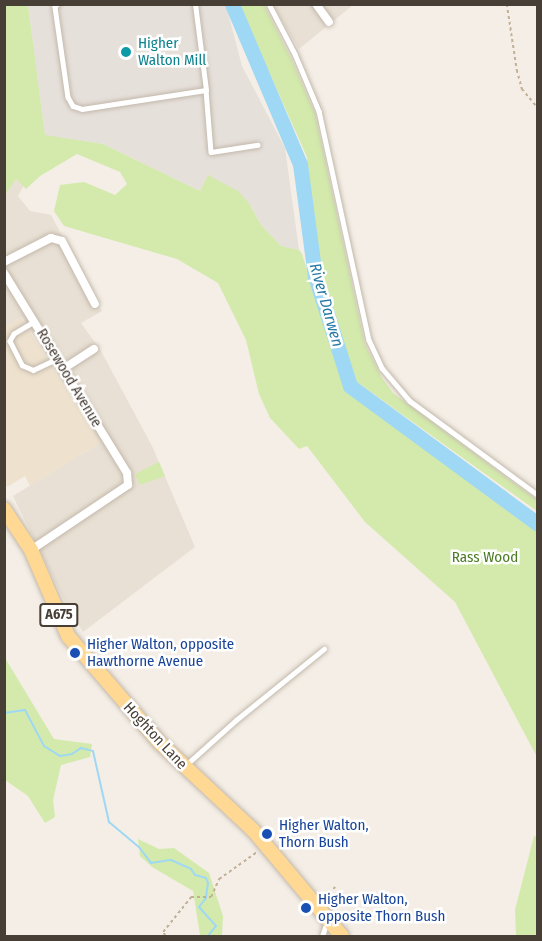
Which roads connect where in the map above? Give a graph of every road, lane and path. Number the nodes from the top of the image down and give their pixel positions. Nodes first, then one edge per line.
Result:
1 (58, 4) edge
2 (195, 4) edge
3 (269, 4) edge
4 (316, 4) edge
5 (507, 4) edge
6 (328, 22) dead end
7 (206, 90) junction
8 (537, 108) edge
9 (256, 145) dead end
10 (4, 262) edge
11 (4, 273) edge
12 (95, 304) dead end
13 (34, 321) junction
14 (94, 349) dead end
15 (57, 359) junction
16 (63, 369) junction
17 (537, 495) edge
18 (4, 509) edge
19 (31, 550) junction
20 (324, 649) dead end
21 (184, 767) junction
22 (257, 852) dead end
23 (334, 887) dead end
24 (315, 907) junction
25 (328, 921) junction
26 (165, 936) edge
27 (322, 936) edge
28 (342, 936) edge

1 - 7 lane
2 - 7 lane
3 - 17 lane
4 - 6 street
5 - 8 path
7 - 9 lane
10 - 12 street
11 - 13 street, Rosewood Avenue
13 - 15 street, Rosewood Avenue
13 - 15 lane
14 - 16 street
15 - 16 street, Rosewood Avenue
16 - 19 street, Rosewood Avenue
18 - 19 main road, Hoghton Lane / A675
19 - 21 main road, Hoghton Lane / A675
20 - 21 lane
21 - 24 main road, Hoghton Lane / A675
22 - 26 path
23 - 24 path
24 - 25 main road, Hoghton Lane / A675
25 - 27 lane
25 - 28 main road, Hoghton Lane / A675

